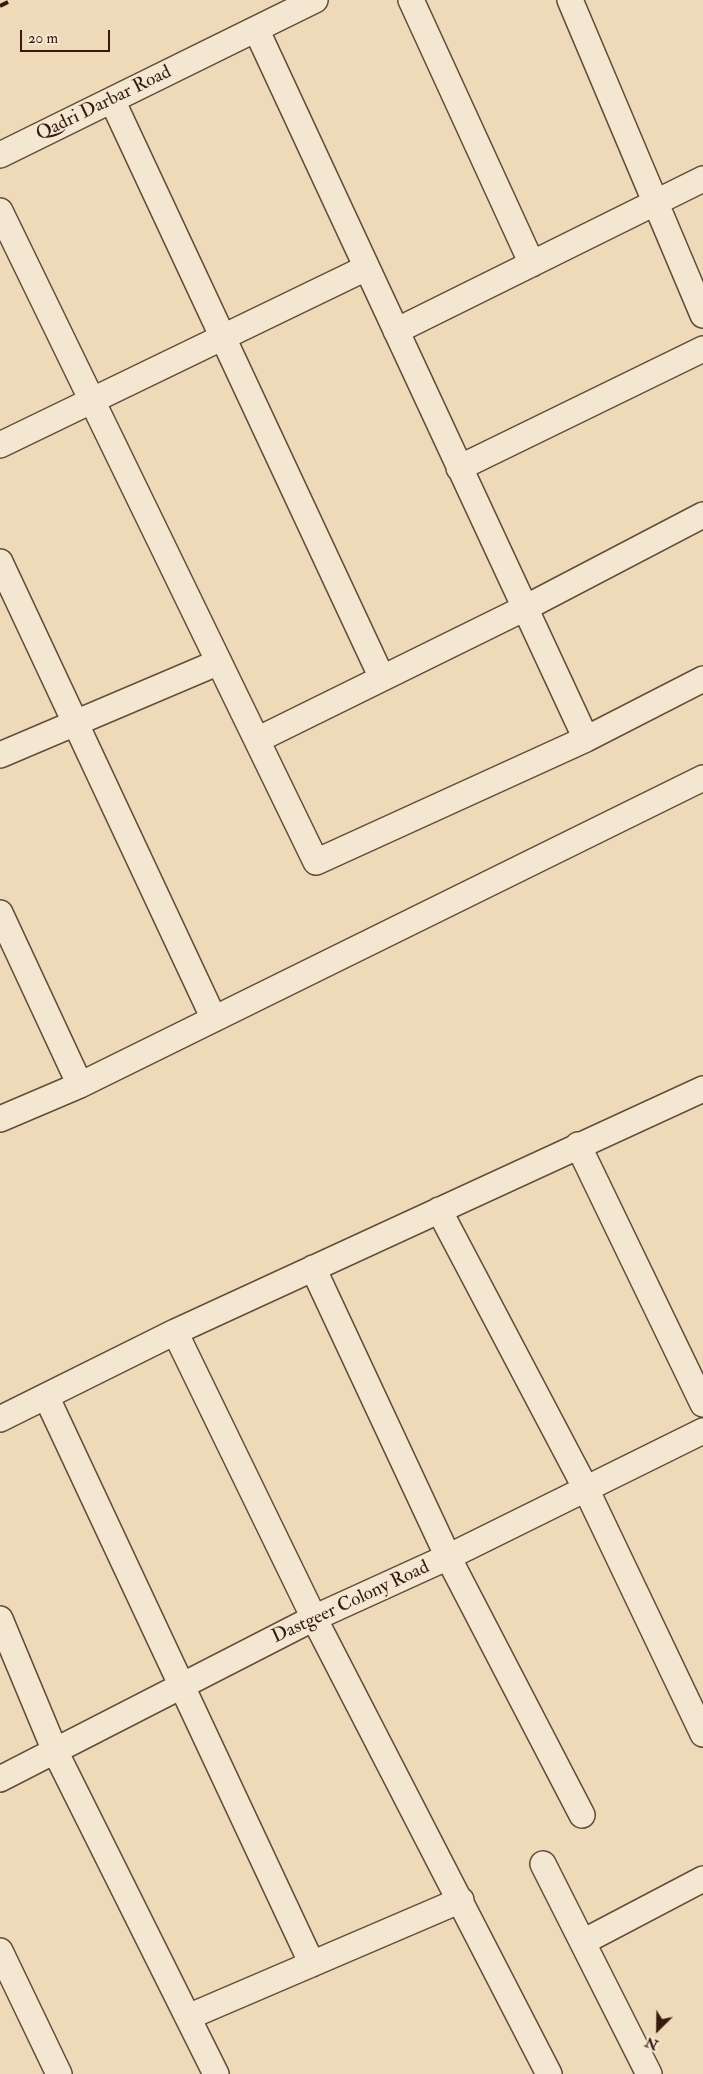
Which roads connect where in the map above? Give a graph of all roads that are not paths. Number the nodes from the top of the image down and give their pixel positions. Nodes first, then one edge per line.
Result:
1 (315, 0) edge
2 (411, 0) edge
3 (570, 0) edge
4 (256, 29) junction
5 (112, 100) junction
6 (0, 155) edge
7 (703, 179) edge
8 (657, 202) junction
9 (0, 211) edge
10 (532, 264) junction
11 (366, 268) junction
12 (703, 315) edge
13 (396, 331) junction
14 (223, 337) junction
15 (703, 349) edge
16 (92, 401) junction
17 (0, 445) edge
18 (459, 468) junction
19 (703, 515) edge
20 (0, 562) edge
21 (525, 608) junction
22 (219, 662) junction
23 (382, 678) junction
24 (703, 679) edge
25 (75, 723) junction
26 (586, 738) junction
27 (257, 740) junction
28 (0, 755) edge
29 (703, 778) edge
30 (0, 913) edge
31 (214, 1019) junction
32 (80, 1085) junction
33 (703, 1089) edge
34 (0, 1119) edge
35 (578, 1145) junction
36 (439, 1210) junction
37 (313, 1268) junction
38 (175, 1332) junction
39 (46, 1396) junction
40 (703, 1404) edge
41 (0, 1419) edge
42 (703, 1431) edge
43 (586, 1489) junction
44 (448, 1557) junction
45 (314, 1618) junction
46 (0, 1619) edge
47 (181, 1686) junction
48 (703, 1734) edge
49 (55, 1751) junction
50 (0, 1779) edge
51 (582, 1816) dead end
52 (542, 1864) dead end
53 (703, 1879) edge
54 (461, 1900) junction
55 (583, 1942) junction
56 (0, 1951) edge
57 (312, 1964) junction
58 (188, 2016) junction
59 (59, 2074) edge
60 (216, 2074) edge
61 (549, 2074) edge
62 (648, 2074) edge

1 - 4 street, Qadri Darbar Road
2 - 10 street
3 - 8 street
4 - 5 street, Qadri Darbar Road
4 - 11 street
5 - 6 street, Qadri Darbar Road
5 - 14 street
7 - 8 street
8 - 10 street
8 - 12 street
9 - 16 street
10 - 13 street
11 - 13 street
11 - 14 street
13 - 18 street
14 - 16 street
14 - 23 street
15 - 18 street
16 - 17 street
16 - 22 street
18 - 21 street
19 - 21 street
20 - 25 street
21 - 23 street
21 - 26 street
22 - 25 street
22 - 27 street
23 - 27 street
24 - 26 street
25 - 28 street
25 - 31 street
26 - 27 street
29 - 31 street
30 - 32 street
31 - 32 street
32 - 34 street
33 - 35 street
35 - 36 street
35 - 40 street
36 - 37 street
36 - 43 street
37 - 38 street
37 - 44 street
38 - 39 street
38 - 45 street
39 - 41 street
39 - 47 street
42 - 43 street, Dastgeer Colony Road
43 - 44 street, Dastgeer Colony Road
43 - 48 street
44 - 45 street, Dastgeer Colony Road
44 - 51 street
45 - 47 street, Dastgeer Colony Road
45 - 54 street
46 - 49 street
47 - 49 street, Dastgeer Colony Road
47 - 57 street
49 - 50 street, Dastgeer Colony Road
49 - 58 street
52 - 55 street
53 - 55 street
54 - 57 street
54 - 61 street
55 - 62 street
56 - 59 street
57 - 58 street
58 - 60 street

